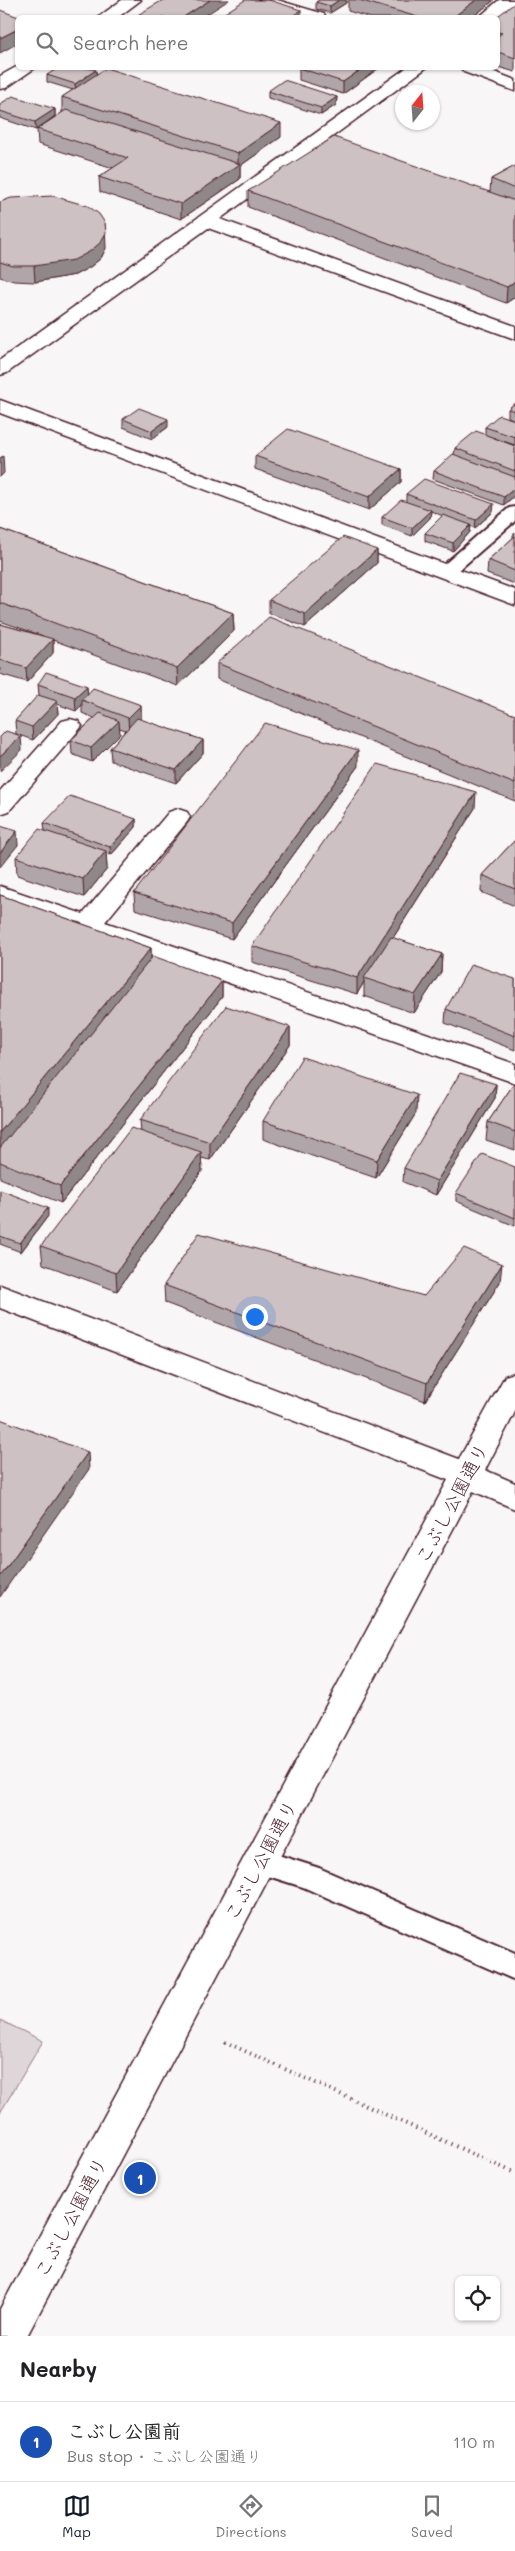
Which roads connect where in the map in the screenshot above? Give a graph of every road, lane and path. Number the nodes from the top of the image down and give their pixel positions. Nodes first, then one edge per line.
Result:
1 (133, 0) edge
2 (260, 0) edge
3 (510, 0) edge
4 (110, 15) edge
5 (308, 15) edge
6 (490, 15) edge
7 (23, 70) edge
8 (413, 70) edge
9 (475, 70) edge
10 (0, 84) edge
11 (515, 86) edge
12 (205, 220) junction
13 (515, 333) edge
14 (0, 369) edge
15 (0, 406) edge
16 (515, 512) edge
17 (446, 572) junction
18 (515, 598) edge
19 (70, 726) dead end
20 (0, 806) edge
21 (178, 817) dead end
22 (0, 894) edge
23 (88, 925) junction
24 (515, 1074) edge
25 (0, 1296) edge
26 (515, 1384) edge
27 (465, 1474) junction
28 (515, 1497) edge
29 (260, 1861) junction
30 (515, 1967) edge
31 (225, 2042) dead end
32 (515, 2173) edge
33 (6, 2336) edge

1 - 4 street
2 - 5 street
3 - 6 street
7 - 10 street
8 - 12 street
9 - 11 street
12 - 13 street
12 - 14 street
15 - 17 street
16 - 17 lane
17 - 18 street
19 - 20 street
21 - 23 street
22 - 23 street
23 - 24 street
25 - 27 street
26 - 27 street, こぶし公園通り
27 - 28 street
27 - 29 street, こぶし公園通り
29 - 30 lane
29 - 33 street, こぶし公園通り
31 - 32 path

